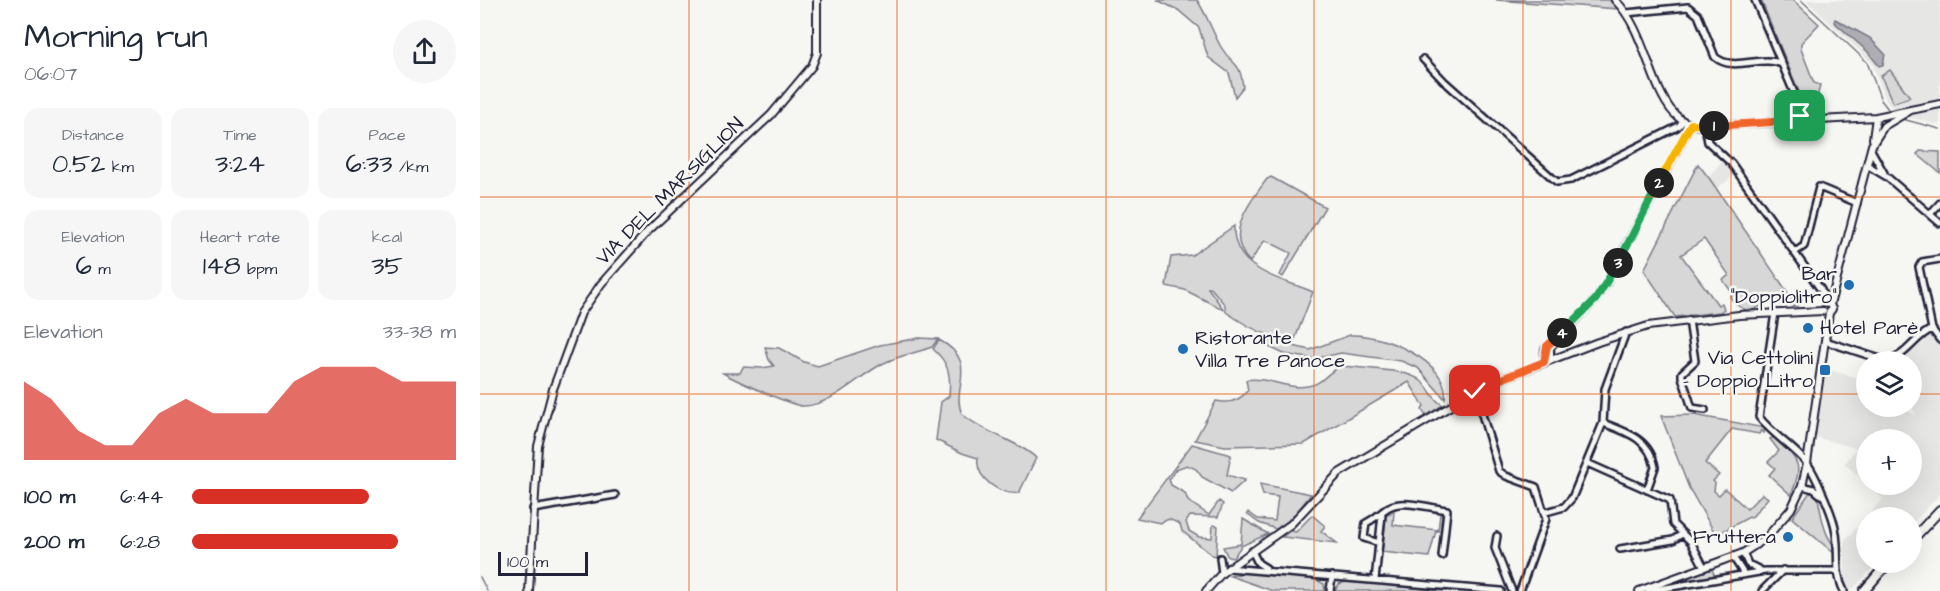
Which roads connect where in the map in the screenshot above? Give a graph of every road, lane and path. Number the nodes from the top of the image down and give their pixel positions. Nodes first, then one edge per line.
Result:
1 (817, 0) edge
2 (1615, 0) edge
3 (1755, 0) edge
4 (1626, 13) junction
5 (1423, 59) dead end
6 (1782, 64) junction
7 (1940, 104) edge
8 (1911, 110) junction
9 (1878, 118) junction
10 (1801, 120) junction
11 (1683, 121) junction
12 (1691, 124) junction
13 (1885, 125) junction
14 (1705, 126) junction
15 (1681, 141) junction
16 (1871, 147) junction
17 (1867, 165) junction
18 (1887, 177) junction
19 (1857, 203) junction
20 (1940, 203) edge
21 (1931, 213) junction
22 (1940, 223) edge
23 (1795, 252) junction
24 (1940, 259) edge
25 (1836, 288) junction
26 (1823, 294) junction
27 (1827, 308) junction
28 (1775, 313) junction
29 (1689, 320) junction
30 (1932, 328) junction
31 (1626, 332) junction
32 (1940, 340) edge
33 (1825, 342) junction
34 (1548, 361) junction
35 (1475, 391) junction
36 (1705, 410) dead end
37 (1603, 423) junction
38 (1587, 463) junction
39 (1808, 463) junction
40 (1816, 482) junction
41 (1803, 484) junction
42 (1647, 490) junction
43 (615, 495) dead end
44 (1824, 498) junction
45 (533, 509) junction
46 (1940, 510) edge
47 (1546, 512) junction
48 (1382, 515) junction
49 (1937, 516) edge
50 (1922, 530) edge
51 (1682, 534) junction
52 (1497, 536) dead end
53 (1379, 543) junction
54 (1620, 549) dead end
55 (1252, 551) junction
56 (1743, 553) junction
57 (1246, 555) junction
58 (1442, 556) dead end
59 (1733, 557) junction
60 (1220, 558) dead end
61 (1704, 567) junction
62 (1252, 569) junction
63 (1274, 570) junction
64 (1783, 570) junction
65 (1225, 571) junction
66 (1765, 571) junction
67 (1836, 571) junction
68 (1880, 573) edge
69 (1744, 574) junction
70 (1332, 576) junction
71 (1525, 576) junction
72 (1375, 580) junction
73 (529, 591) edge
74 (1206, 591) edge
75 (1330, 591) edge
76 (1501, 591) edge
77 (1513, 591) edge
78 (1520, 591) edge
79 (1639, 591) edge
80 (1648, 591) edge
81 (1764, 591) edge
82 (1844, 591) edge
83 (1864, 591) edge

1 - 45 street, VIA DEL MARSIGLION
2 - 4 street
3 - 6 street
4 - 6 street
4 - 11 street
5 - 11 street
6 - 10 street
7 - 8 street
8 - 9 street
8 - 13 street
9 - 10 street
9 - 13 street
9 - 16 street
10 - 14 street
11 - 12 street
11 - 15 street
12 - 14 street
12 - 15 street
13 - 16 street
14 - 23 street
15 - 34 street
16 - 17 street
16 - 18 street
17 - 18 street
17 - 19 street
18 - 21 street
19 - 23 street
19 - 25 street
20 - 21 street
21 - 22 street
23 - 26 street
24 - 30 street
25 - 26 street
25 - 27 street
26 - 27 street
27 - 28 street
27 - 33 street
28 - 29 street
28 - 39 street
29 - 31 street
29 - 36 street
30 - 32 street
30 - 33 street
31 - 34 street
31 - 37 street
33 - 39 street
34 - 35 street
35 - 47 street
35 - 55 street
37 - 38 street
37 - 42 street
38 - 42 street
38 - 47 street
39 - 40 street
39 - 41 street
40 - 41 street
40 - 44 street
41 - 44 street
41 - 56 street
42 - 51 street
43 - 45 street
44 - 67 street
45 - 73 street, VIA DEL MARSIGLION
46 - 49 main road
47 - 71 street
48 - 53 street
48 - 53 street
48 - 58 street
49 - 50 main road
51 - 54 street
51 - 61 street
52 - 77 street
53 - 72 street
55 - 57 street
55 - 63 street
56 - 59 street
56 - 66 street
57 - 62 street
57 - 65 street
59 - 61 street
59 - 69 street
60 - 65 street
61 - 79 street
62 - 63 street
62 - 65 street
63 - 70 street
64 - 66 street
64 - 67 street
64 - 81 street
65 - 74 street
66 - 69 street
67 - 82 street
68 - 83 main road
69 - 80 street
70 - 72 street
70 - 75 street
71 - 77 street
71 - 78 street
72 - 76 street

